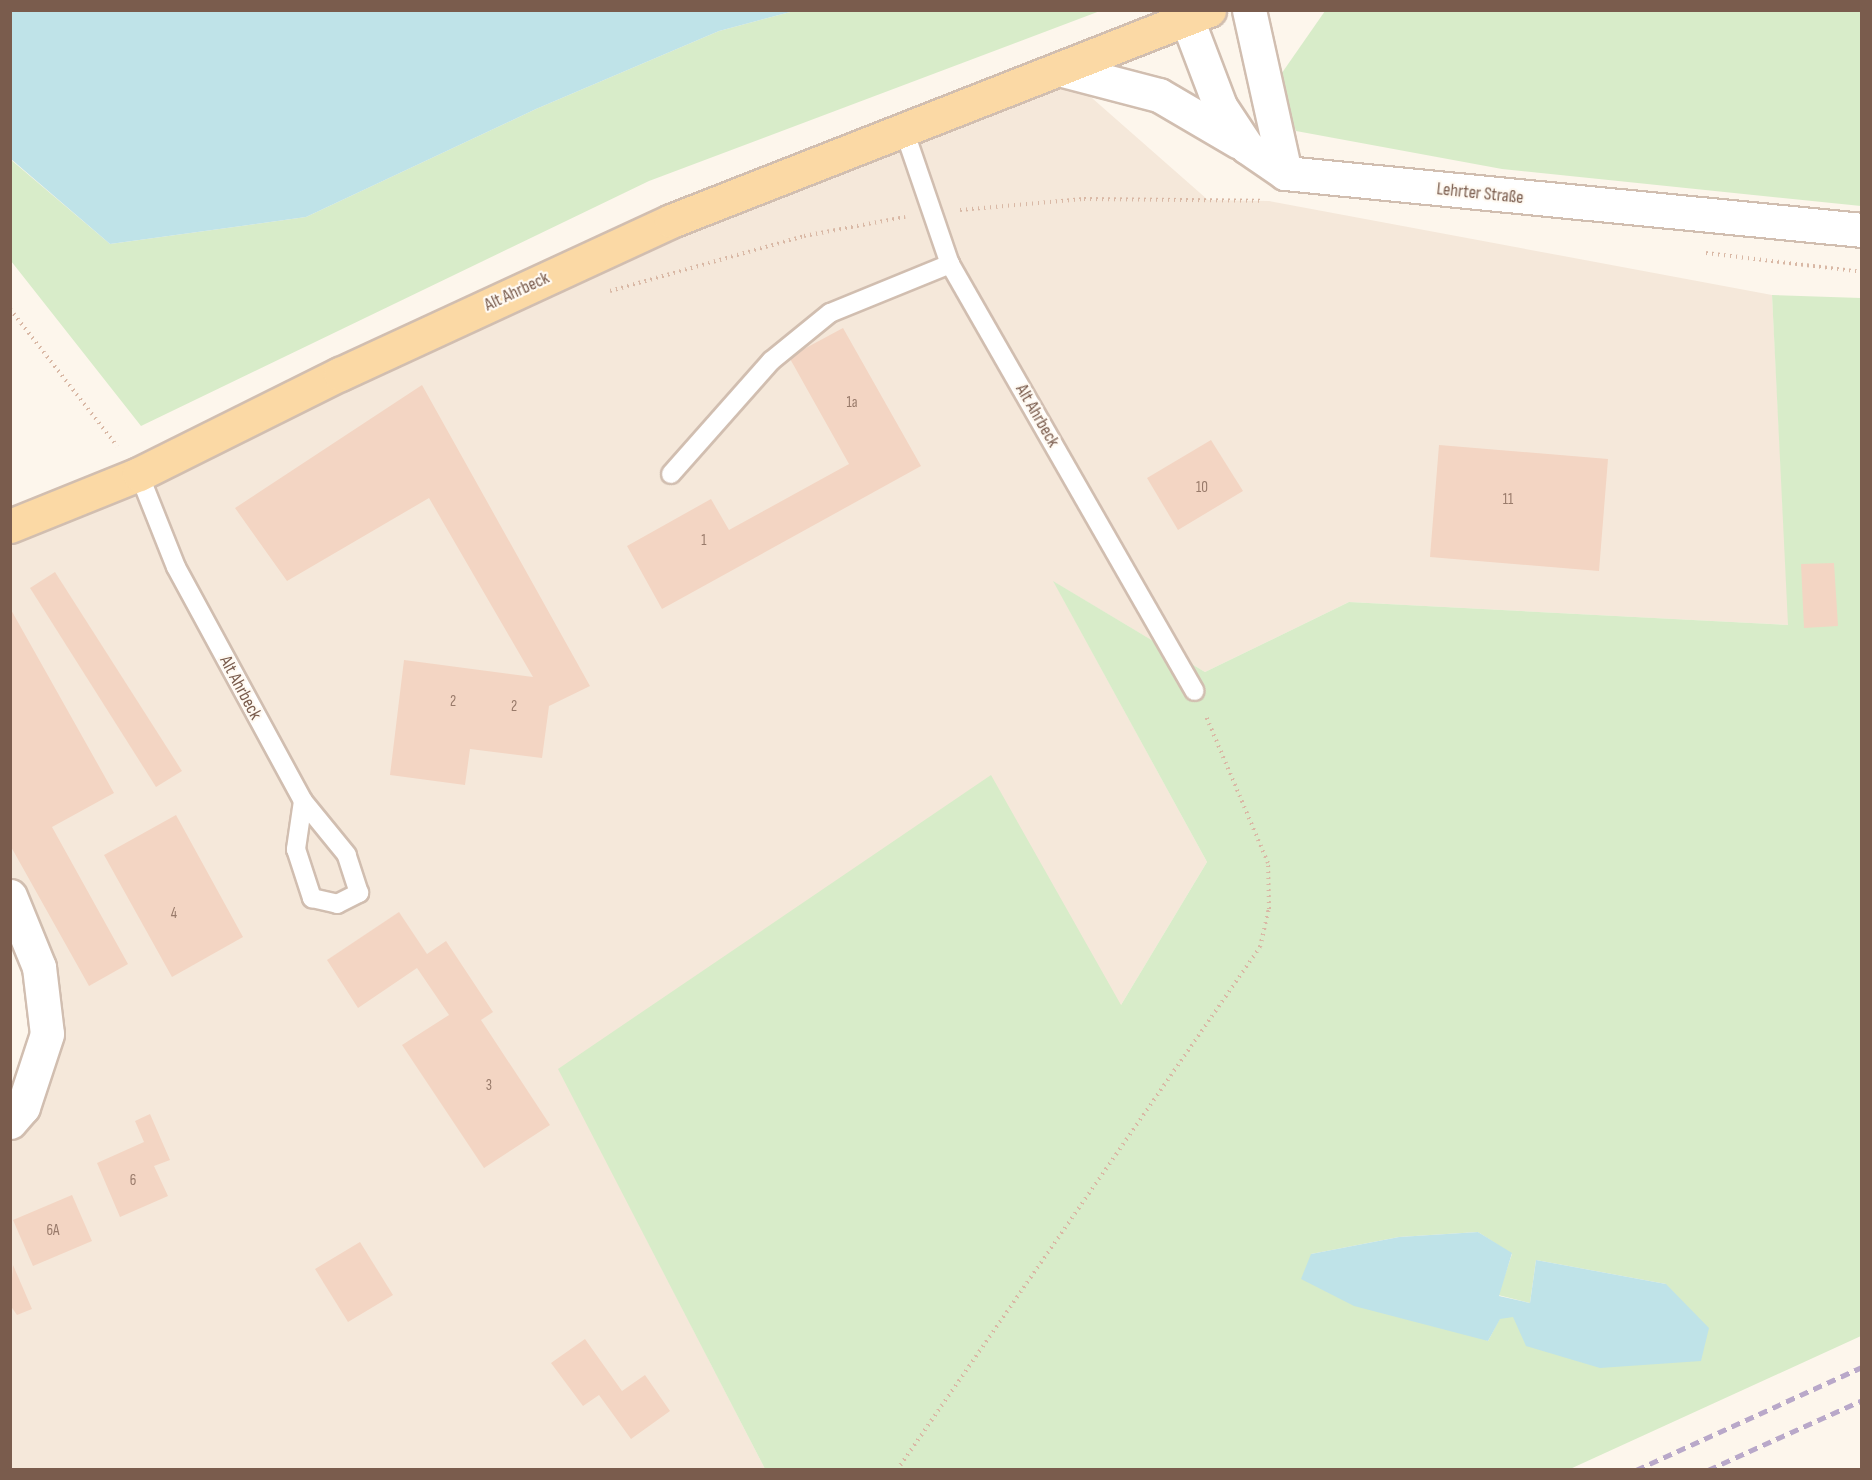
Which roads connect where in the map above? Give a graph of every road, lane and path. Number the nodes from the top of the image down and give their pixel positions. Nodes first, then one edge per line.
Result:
1 (1249, 10) edge
2 (1198, 15) edge
3 (1059, 69) junction
4 (904, 130) junction
5 (1247, 147) junction
6 (1284, 173) junction
7 (1269, 201) dead end
8 (929, 213) junction
9 (1862, 230) edge
10 (950, 264) junction
11 (600, 295) dead end
12 (10, 309) edge
13 (139, 474) junction
14 (671, 474) dead end
15 (10, 525) edge
16 (1195, 691) joint
17 (303, 801) junction
18 (10, 896) edge
19 (10, 1122) edge
20 (897, 1470) edge

1 - 6 street
2 - 3 main road, Alt Ahrbeck
2 - 5 street, Lehrter Straße
3 - 4 main road, Alt Ahrbeck
3 - 5 street
4 - 8 lane, Alt Ahrbeck
4 - 13 main road, Alt Ahrbeck
5 - 6 street, Lehrter Straße
6 - 9 street, Lehrter Straße
7 - 8 path
8 - 10 lane, Alt Ahrbeck
8 - 11 path
10 - 14 lane
10 - 16 lane, Alt Ahrbeck
12 - 13 path
13 - 15 main road, Alt Ahrbeck
13 - 17 lane, Alt Ahrbeck
16 - 20 path
17 - 17 lane, Alt Ahrbeck
18 - 19 street

